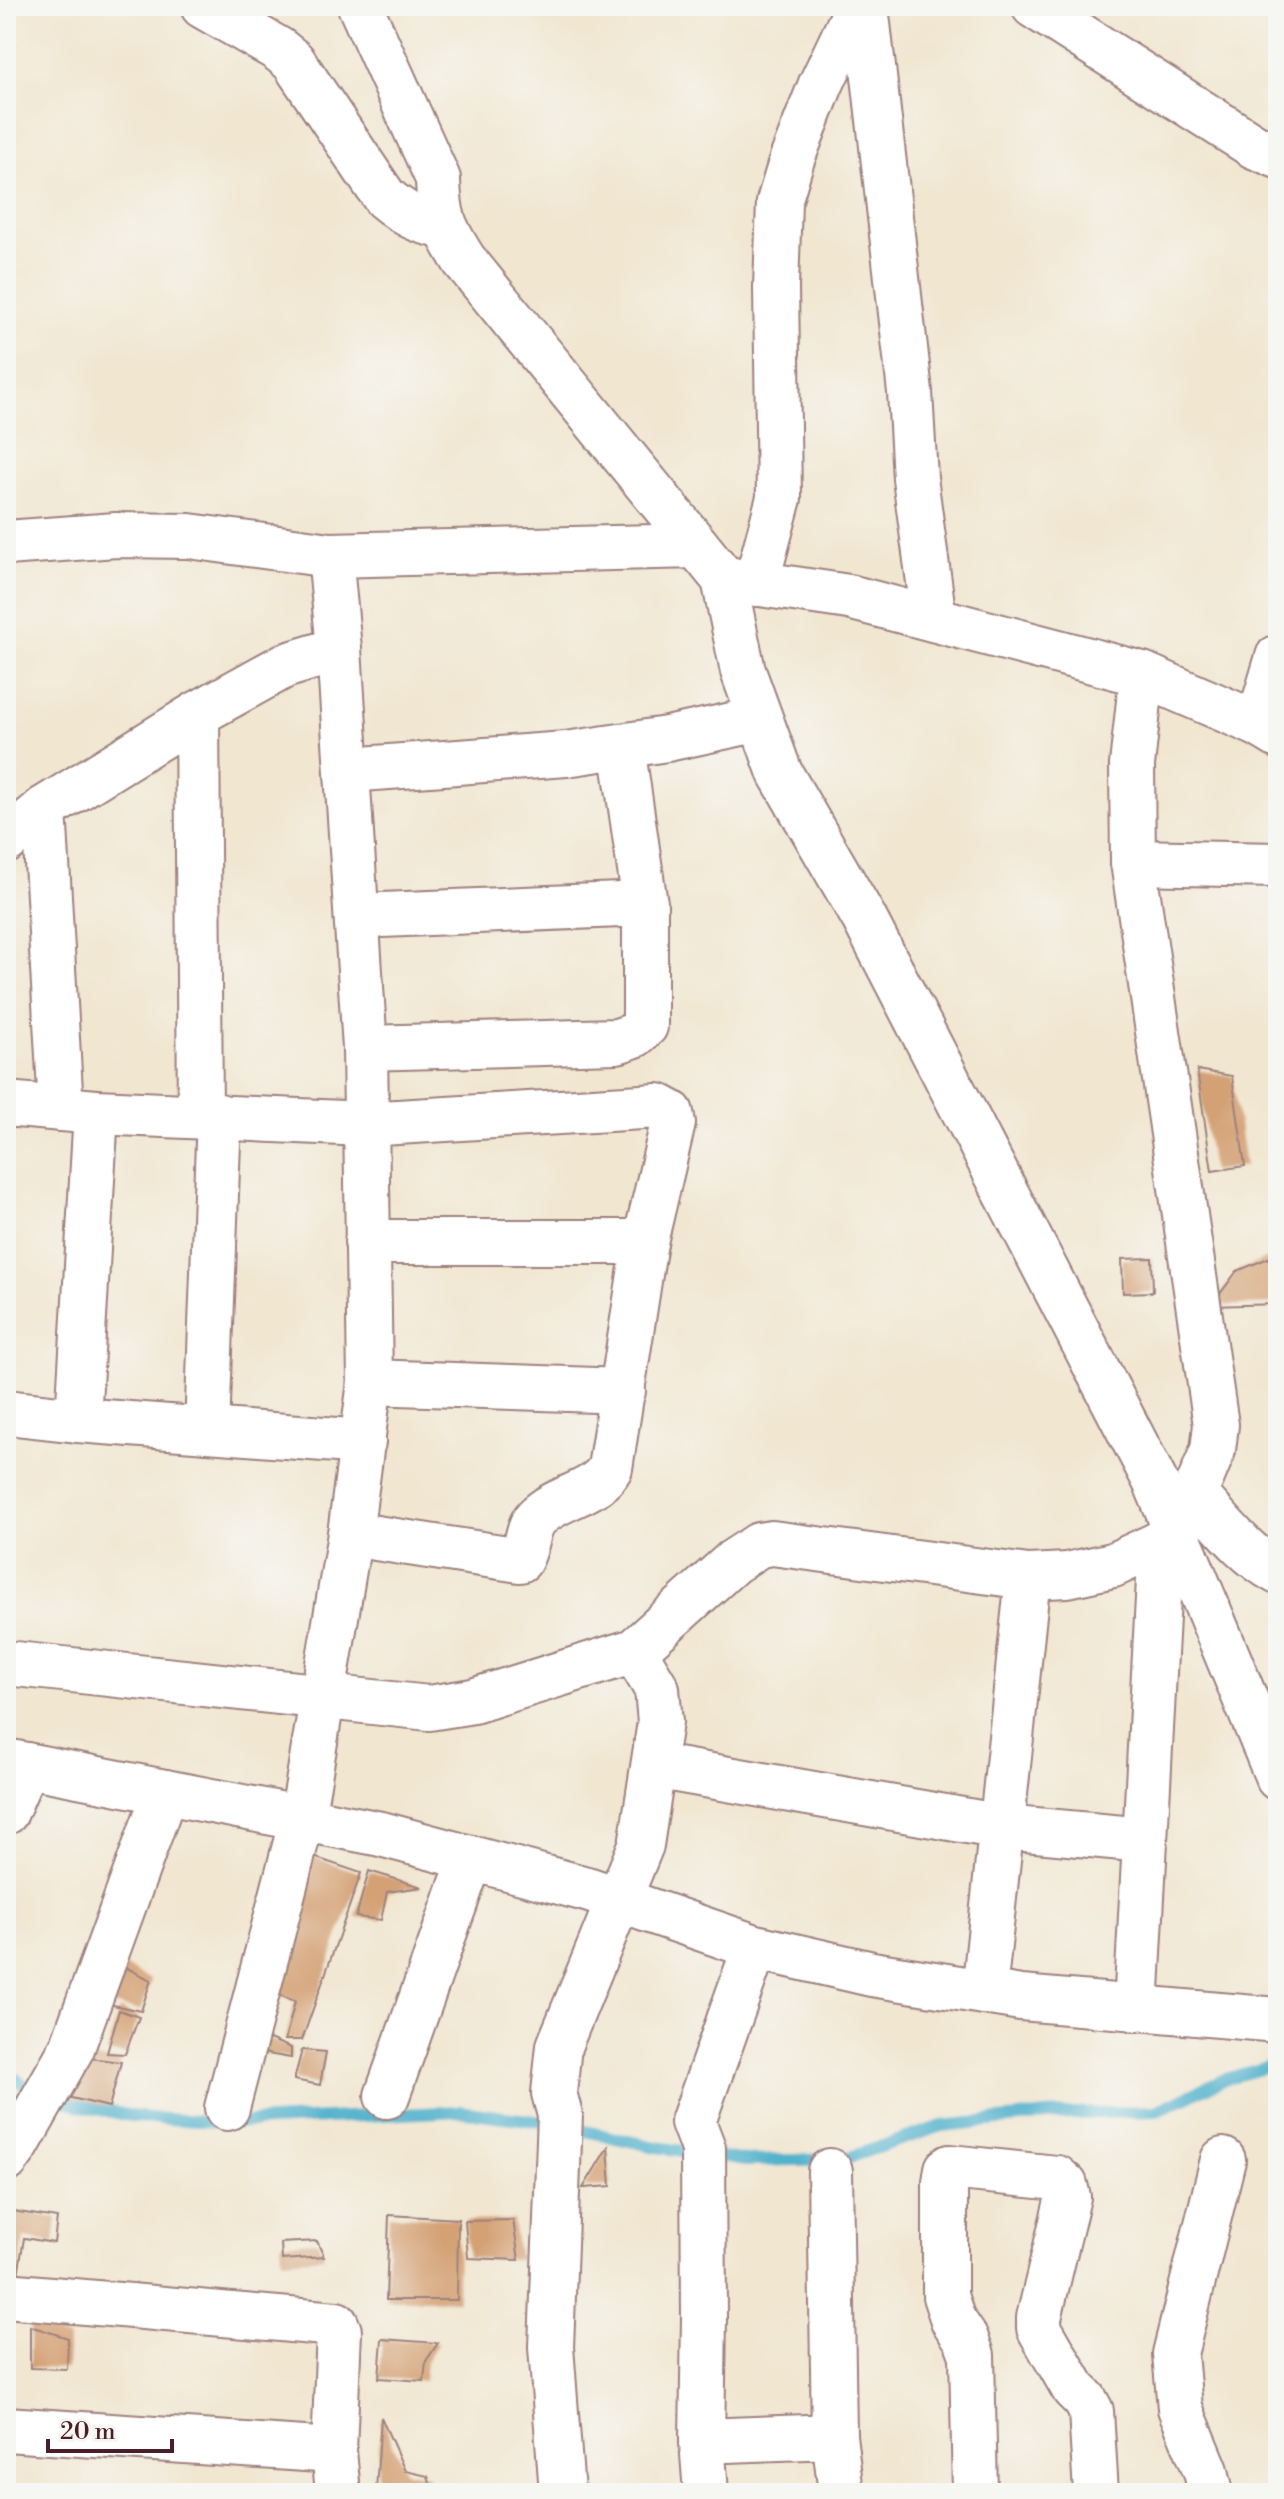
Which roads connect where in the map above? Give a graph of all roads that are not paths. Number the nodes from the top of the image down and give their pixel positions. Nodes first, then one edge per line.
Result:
1 (203, 6) edge
2 (360, 6) edge
3 (858, 6) edge
4 (866, 6) edge
5 (1034, 6) edge
6 (1278, 156) edge
7 (443, 226) junction
8 (6, 543) edge
9 (330, 555) junction
10 (726, 569) junction
11 (934, 619) junction
12 (339, 649) junction
13 (1278, 657) edge
14 (1142, 674) junction
15 (197, 714) junction
16 (760, 719) junction
17 (1268, 730) edge
18 (622, 746) junction
19 (348, 770) junction
20 (44, 809) junction
21 (6, 841) edge
22 (1133, 862) junction
23 (1278, 865) edge
24 (645, 904) junction
25 (358, 916) junction
26 (365, 1048) junction
27 (6, 1104) edge
28 (79, 1110) junction
29 (210, 1116) junction
30 (365, 1124) junction
31 (367, 1242) junction
32 (645, 1242) junction
33 (370, 1382) junction
34 (623, 1391) junction
35 (6, 1412) edge
36 (78, 1420) junction
37 (207, 1430) junction
38 (363, 1442) junction
39 (1195, 1494) junction
40 (350, 1534) junction
41 (1170, 1538) junction
42 (1278, 1572) edge
43 (1028, 1577) junction
44 (634, 1651) junction
45 (6, 1663) edge
46 (324, 1697) junction
47 (16, 1763) edge
48 (654, 1766) junction
49 (1278, 1778) edge
50 (165, 1792) junction
51 (6, 1812) edge
52 (302, 1819) junction
53 (1002, 1827) junction
54 (1145, 1840) junction
55 (471, 1858) junction
56 (618, 1899) junction
57 (755, 1947) junction
58 (984, 1992) junction
59 (1136, 2009) junction
60 (1278, 2020) edge
61 (387, 2096) dead end
62 (227, 2108) dead end
63 (10, 2148) edge
64 (1223, 2160) dead end
65 (830, 2171) dead end
66 (6, 2295) edge
67 (6, 2429) edge
68 (834, 2436) junction
69 (702, 2441) junction
70 (336, 2472) edge
71 (562, 2493) edge
72 (706, 2493) edge
73 (841, 2493) edge
74 (975, 2493) edge
75 (1096, 2493) edge
76 (1211, 2493) edge

1 - 7 street
2 - 7 street
3 - 10 street
4 - 11 street
5 - 6 street
7 - 10 street
8 - 9 street
9 - 10 street
9 - 12 street
10 - 11 street
10 - 16 street
11 - 14 street
12 - 15 street
12 - 19 street
13 - 17 street
14 - 17 street
14 - 22 street
15 - 20 street
15 - 29 street
16 - 18 street
16 - 41 street
18 - 19 street
18 - 24 street
19 - 25 street
20 - 21 street
20 - 28 street
22 - 23 street
22 - 39 street
24 - 25 street
24 - 26 street
25 - 26 street
26 - 30 street
27 - 28 street
28 - 29 street
28 - 36 street
29 - 30 street
29 - 37 street
30 - 31 street
30 - 32 street
31 - 32 street
31 - 33 street
32 - 34 street
33 - 34 street
33 - 38 street
34 - 40 street
35 - 36 street
36 - 37 street
37 - 38 street
38 - 40 street
39 - 41 street
39 - 42 street
40 - 46 street
41 - 43 street
41 - 49 street
41 - 54 street
43 - 44 street
43 - 53 street
44 - 46 street
44 - 48 street
45 - 46 street
46 - 52 street
47 - 50 street
47 - 51 street
48 - 53 street
48 - 56 street
50 - 52 street
50 - 63 street
52 - 55 street
52 - 62 street
53 - 54 street
53 - 58 street
54 - 59 street
55 - 56 street
55 - 61 street
56 - 57 street
56 - 71 street
57 - 58 street
57 - 69 street
58 - 59 street
59 - 60 street
64 - 76 street
65 - 68 street
66 - 70 street
67 - 70 street
68 - 69 street
68 - 73 street
69 - 72 street
74 - 75 street

